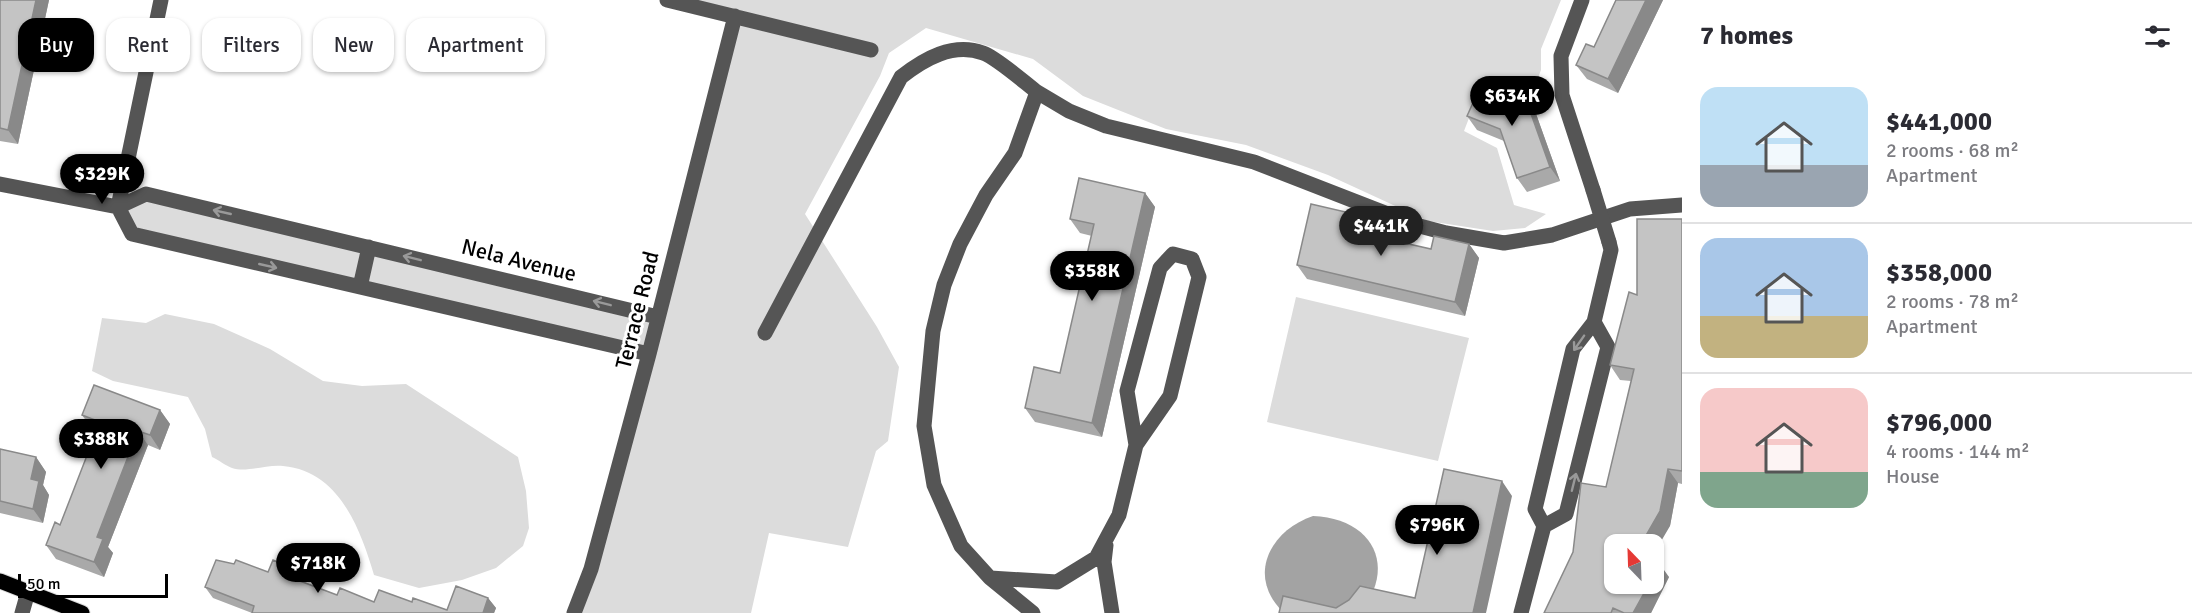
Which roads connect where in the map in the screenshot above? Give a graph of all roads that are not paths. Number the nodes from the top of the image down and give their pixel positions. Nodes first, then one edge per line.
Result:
1 (161, 0) edge
2 (667, 0) edge
3 (1582, 0) edge
4 (735, 16) junction
5 (871, 50) dead end
6 (1037, 92) junction
7 (0, 184) edge
8 (1682, 206) edge
9 (118, 207) junction
10 (369, 247) junction
11 (360, 287) junction
12 (658, 317) junction
13 (1594, 322) junction
14 (765, 333) dead end
15 (649, 354) junction
16 (1136, 445) junction
17 (1544, 526) junction
18 (1107, 538) junction
19 (990, 578) junction
20 (0, 581) edge
21 (28, 592) junction
22 (22, 613) edge
23 (82, 613) edge
24 (574, 613) edge
25 (1033, 613) edge
26 (1112, 613) edge
27 (1521, 613) edge

1 - 9 street
2 - 4 street
3 - 13 street, bridge
4 - 5 street
4 - 12 street, Terrace Road
6 - 8 street
6 - 14 street
6 - 19 street
7 - 9 street
10 -> 9 street, Nela Avenue
9 -> 11 street
10 - 11 street
12 -> 10 street, Nela Avenue
11 - 15 street
12 - 15 street, Terrace Road
13 -> 17 street
17 -> 13 street
15 - 24 street, Terrace Road
16 - 16 street
16 - 18 street
17 - 27 street
18 - 19 street
18 - 26 street
19 - 25 street
20 - 21 main road
21 - 22 street
21 - 23 main road

